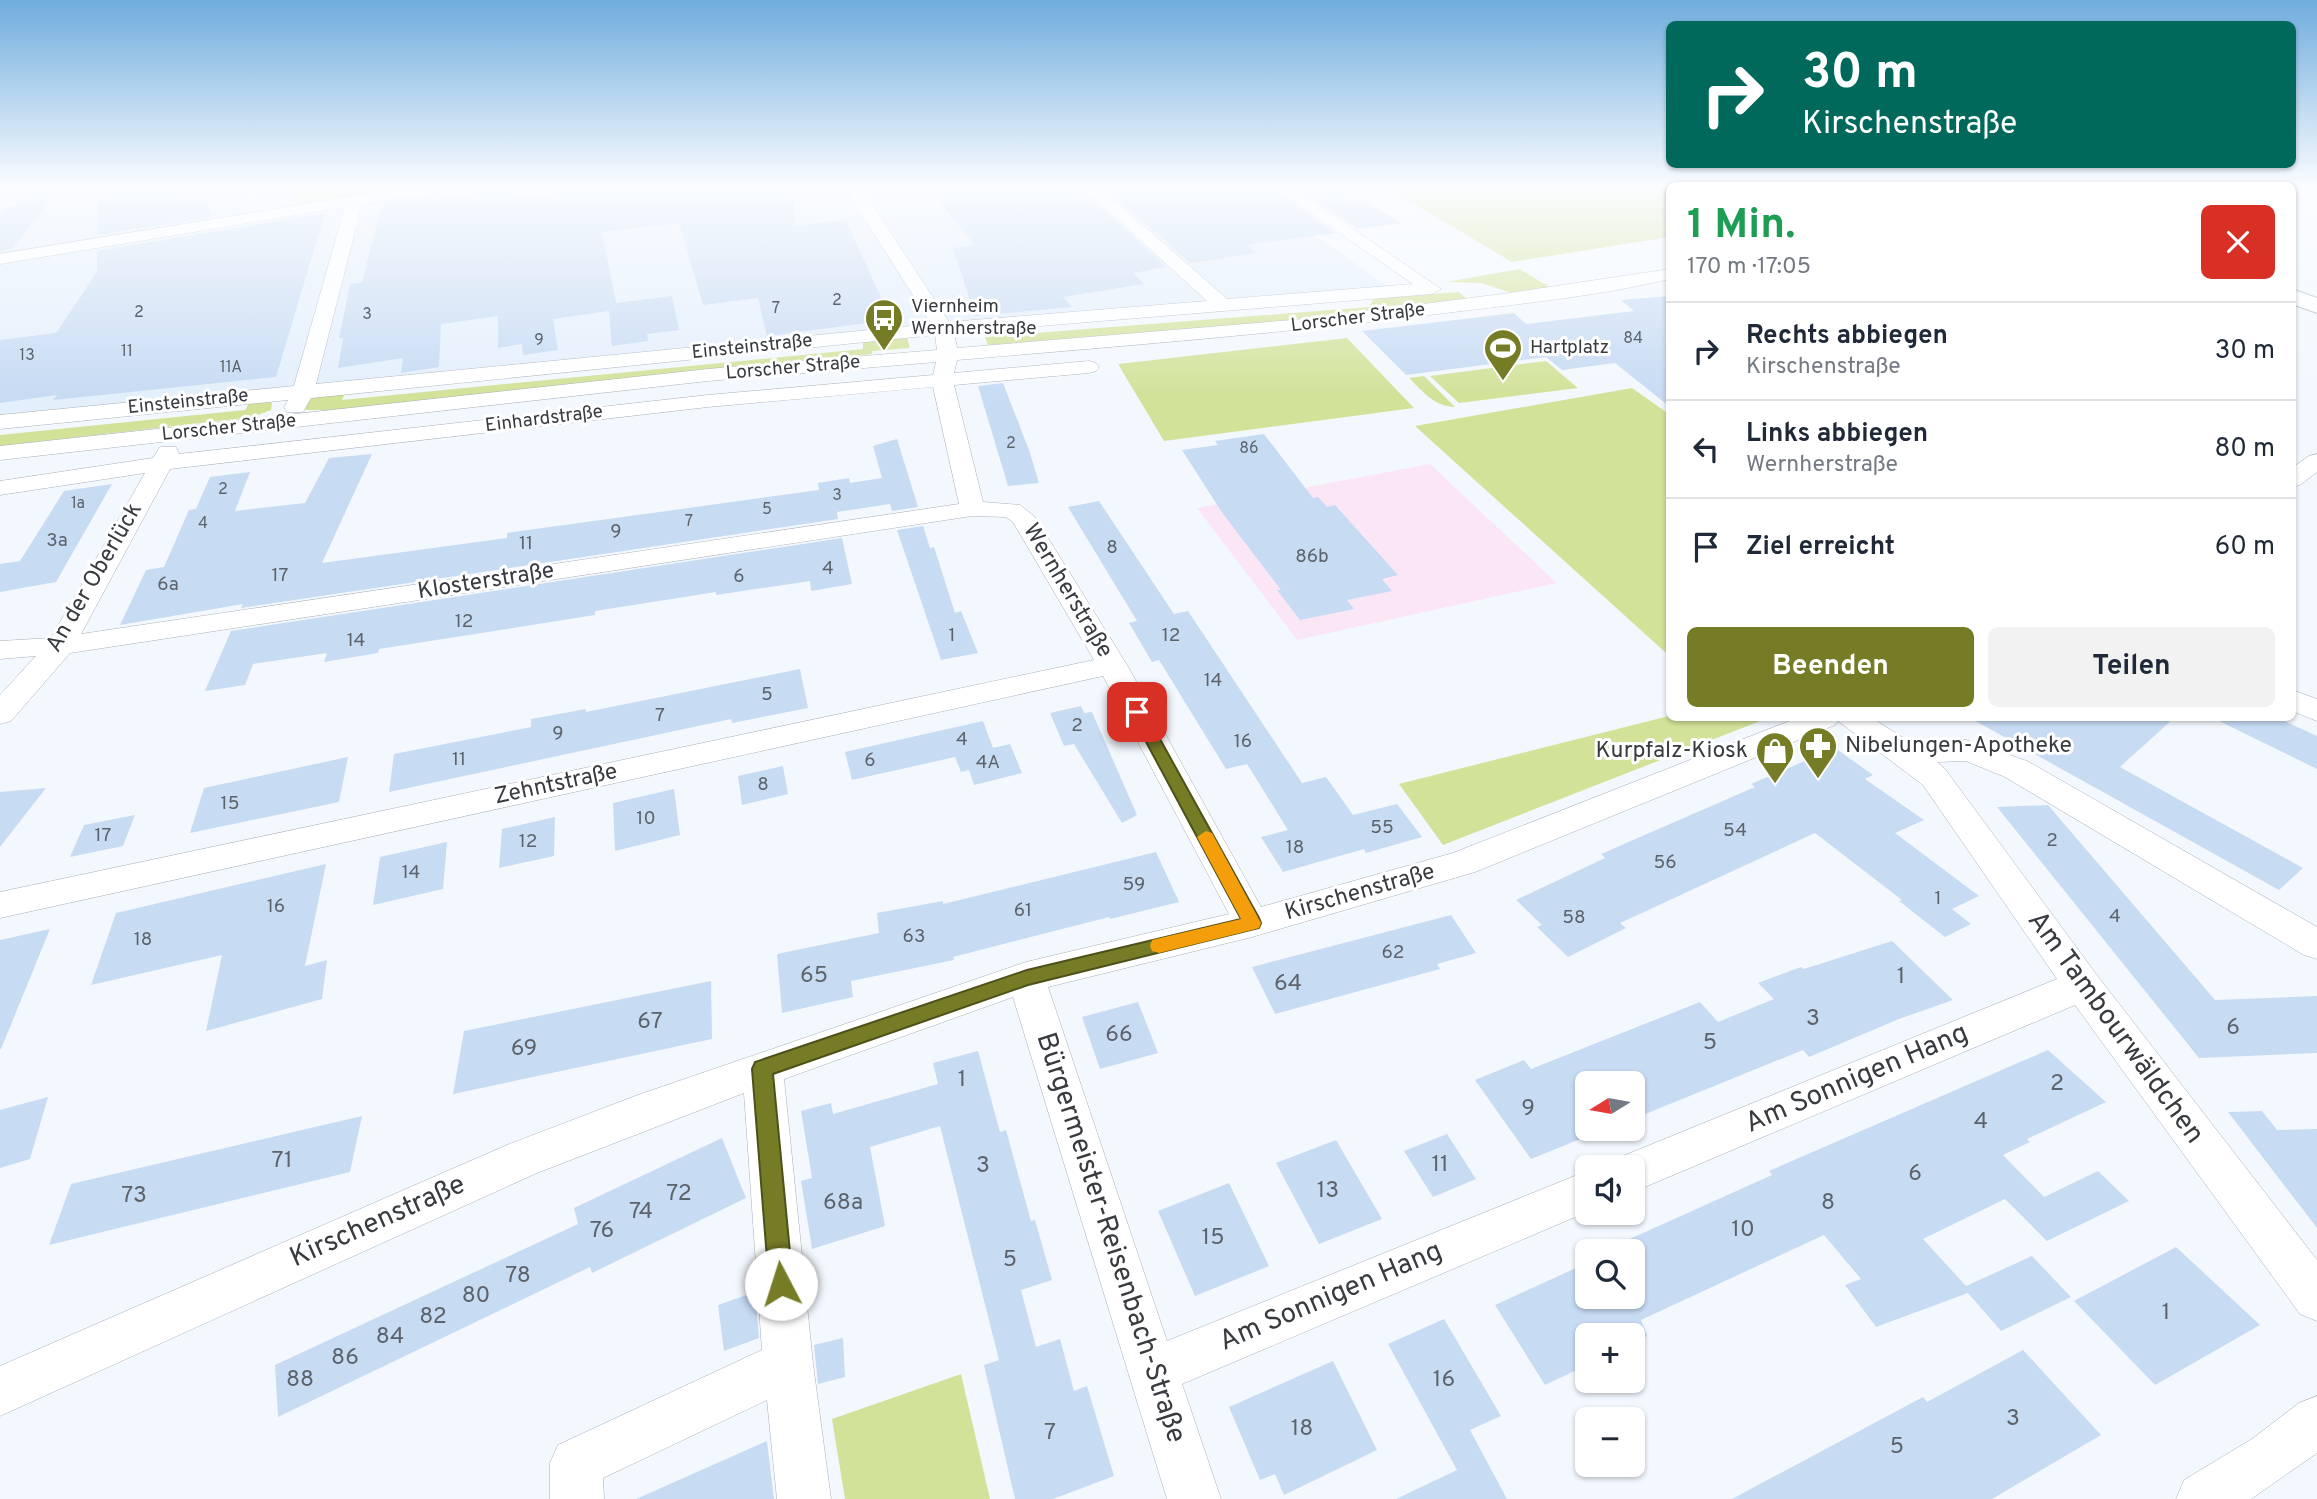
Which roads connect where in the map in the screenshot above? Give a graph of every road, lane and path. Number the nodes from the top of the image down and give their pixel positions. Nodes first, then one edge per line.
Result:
1 (18, 256) edge
2 (340, 256) edge
3 (897, 256) edge
4 (1168, 256) edge
5 (1384, 256) edge
6 (0, 259) edge
7 (1666, 275) edge
8 (1433, 289) junction
9 (2296, 290) edge
10 (2296, 298) edge
11 (2317, 298) edge
12 (1502, 300) junction
13 (1224, 306) junction
14 (2317, 306) edge
15 (943, 328) junction
16 (945, 367) junction
17 (1089, 367) dead end
18 (304, 390) junction
19 (288, 421) junction
20 (0, 422) edge
21 (180, 433) junction
22 (0, 453) edge
23 (2317, 461) edge
24 (161, 463) junction
25 (2296, 477) edge
26 (0, 488) edge
27 (972, 509) junction
28 (61, 646) junction
29 (0, 650) edge
30 (1112, 664) junction
31 (2296, 701) edge
32 (2317, 711) edge
33 (0, 714) edge
34 (1817, 721) edge
35 (1856, 721) edge
36 (1913, 759) junction
37 (0, 905) edge
38 (1252, 923) junction
39 (2317, 945) edge
40 (1027, 977) junction
41 (2082, 985) junction
42 (763, 1069) junction
43 (1645, 1167) edge
44 (1575, 1196) edge
45 (2317, 1298) edge
46 (788, 1364) junction
47 (1153, 1371) junction
48 (0, 1391) edge
49 (2317, 1421) edge
50 (577, 1499) edge
51 (804, 1499) edge
52 (1194, 1499) edge
53 (2203, 1499) edge

1 - 6 street
2 - 18 street
3 - 15 street
4 - 13 street
5 - 8 street
7 - 12 street, Lorscher Straße
8 - 12 street, Einsteinstraße
8 - 13 street, Einsteinstraße
9 - 11 street
10 - 14 street
12 - 16 street, Lorscher Straße
13 - 15 street, Einsteinstraße
15 - 16 street
15 - 18 street, Einsteinstraße
16 - 17 street, Einhardstraße
16 - 19 street, Lorscher Straße
16 - 24 street, Einhardstraße
16 - 27 street
18 - 19 street
18 - 20 street, Einsteinstraße
19 - 21 street, Lorscher Straße
21 - 22 street, Lorscher Straße
21 - 24 street, An der Oberlück
23 - 25 street
24 - 26 street, Einhardstraße
24 - 28 street, An der Oberlück
27 - 28 street, Klosterstraße
27 - 30 street, Wernherstraße
28 - 29 street, Klosterstraße
28 - 33 street, An der Oberlück
30 - 37 street, Zehntstraße
30 - 38 street, Wernherstraße
31 - 32 street
34 - 38 street, Kirschenstraße
35 - 36 street, Am Tambourwäldchen
36 - 39 street
36 - 41 street, Am Tambourwäldchen
38 - 40 street, Kirschenstraße
40 - 42 street, Kirschenstraße
40 - 47 street, Bürgermeister-Reisenbach-Straße
41 - 43 street, Am Sonnigen Hang
41 - 45 street, Am Tambourwäldchen
42 - 46 street
42 - 48 street, Kirschenstraße
44 - 47 street, Am Sonnigen Hang
46 - 50 street
46 - 51 street
47 - 52 street, Bürgermeister-Reisenbach-Straße
49 - 53 street

